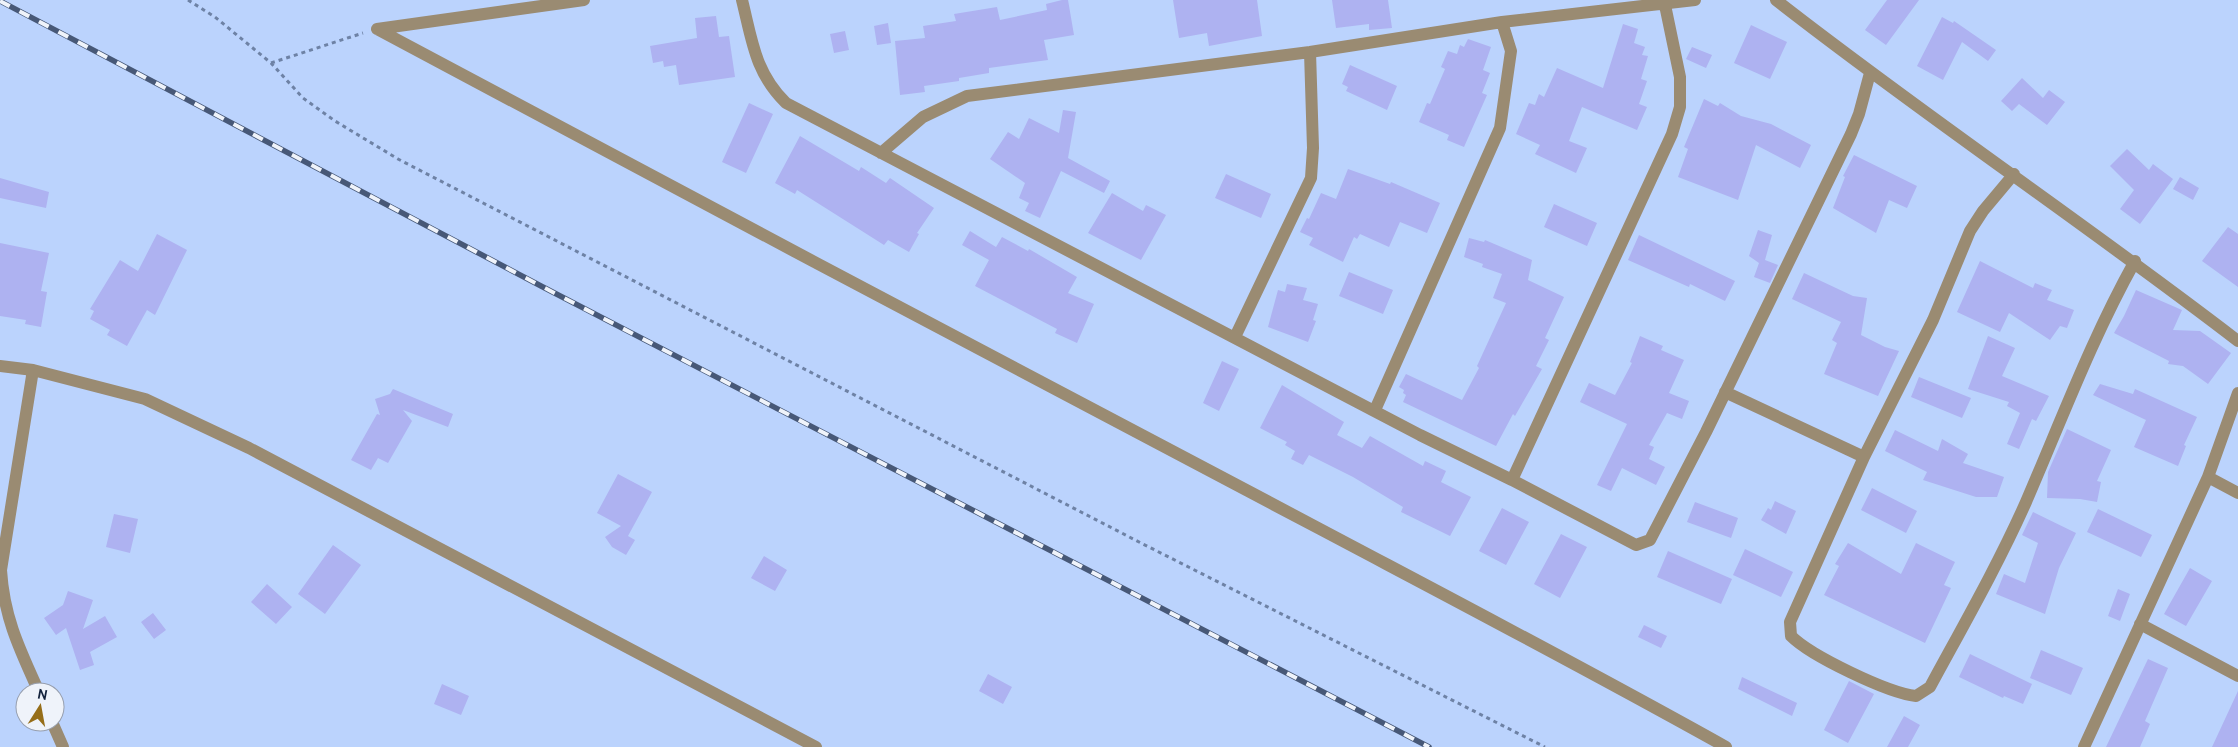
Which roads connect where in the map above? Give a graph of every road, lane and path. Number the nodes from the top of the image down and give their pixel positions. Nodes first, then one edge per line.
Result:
1 (188, 0) edge
2 (584, 0) edge
3 (742, 0) edge
4 (1695, 0) edge
5 (1776, 0) edge
6 (1666, 5) junction
7 (1502, 22) junction
8 (377, 29) junction
9 (1310, 52) junction
10 (271, 63) junction
11 (1870, 73) junction
12 (881, 153) junction
13 (2014, 174) junction
14 (2135, 262) junction
15 (1235, 337) junction
16 (2238, 341) edge
17 (0, 366) edge
18 (33, 370) junction
19 (1725, 392) junction
20 (2238, 393) edge
21 (1375, 410) junction
22 (1864, 457) junction
23 (2208, 477) junction
24 (1512, 480) junction
25 (2238, 493) edge
26 (2140, 624) junction
27 (2238, 676) edge
28 (35, 682) edge
29 (56, 732) edge
30 (63, 747) edge
31 (816, 747) edge
32 (1545, 747) edge
33 (1726, 747) edge
34 (2084, 747) edge

1 - 10 path
2 - 8 street
3 - 12 street
4 - 6 street
5 - 11 street
6 - 7 street
6 - 24 street
7 - 9 street
7 - 21 street
8 - 10 path
8 - 33 street
9 - 12 street
9 - 15 street
10 - 32 path
11 - 13 street
11 - 19 street
12 - 15 street
13 - 14 street
13 - 22 street
14 - 16 street
14 - 22 street
15 - 21 street
17 - 18 street
18 - 28 street
18 - 31 street
19 - 22 street
19 - 24 street
20 - 23 street
21 - 24 street
23 - 25 street
23 - 26 street
26 - 27 street
26 - 34 street
29 - 30 street

